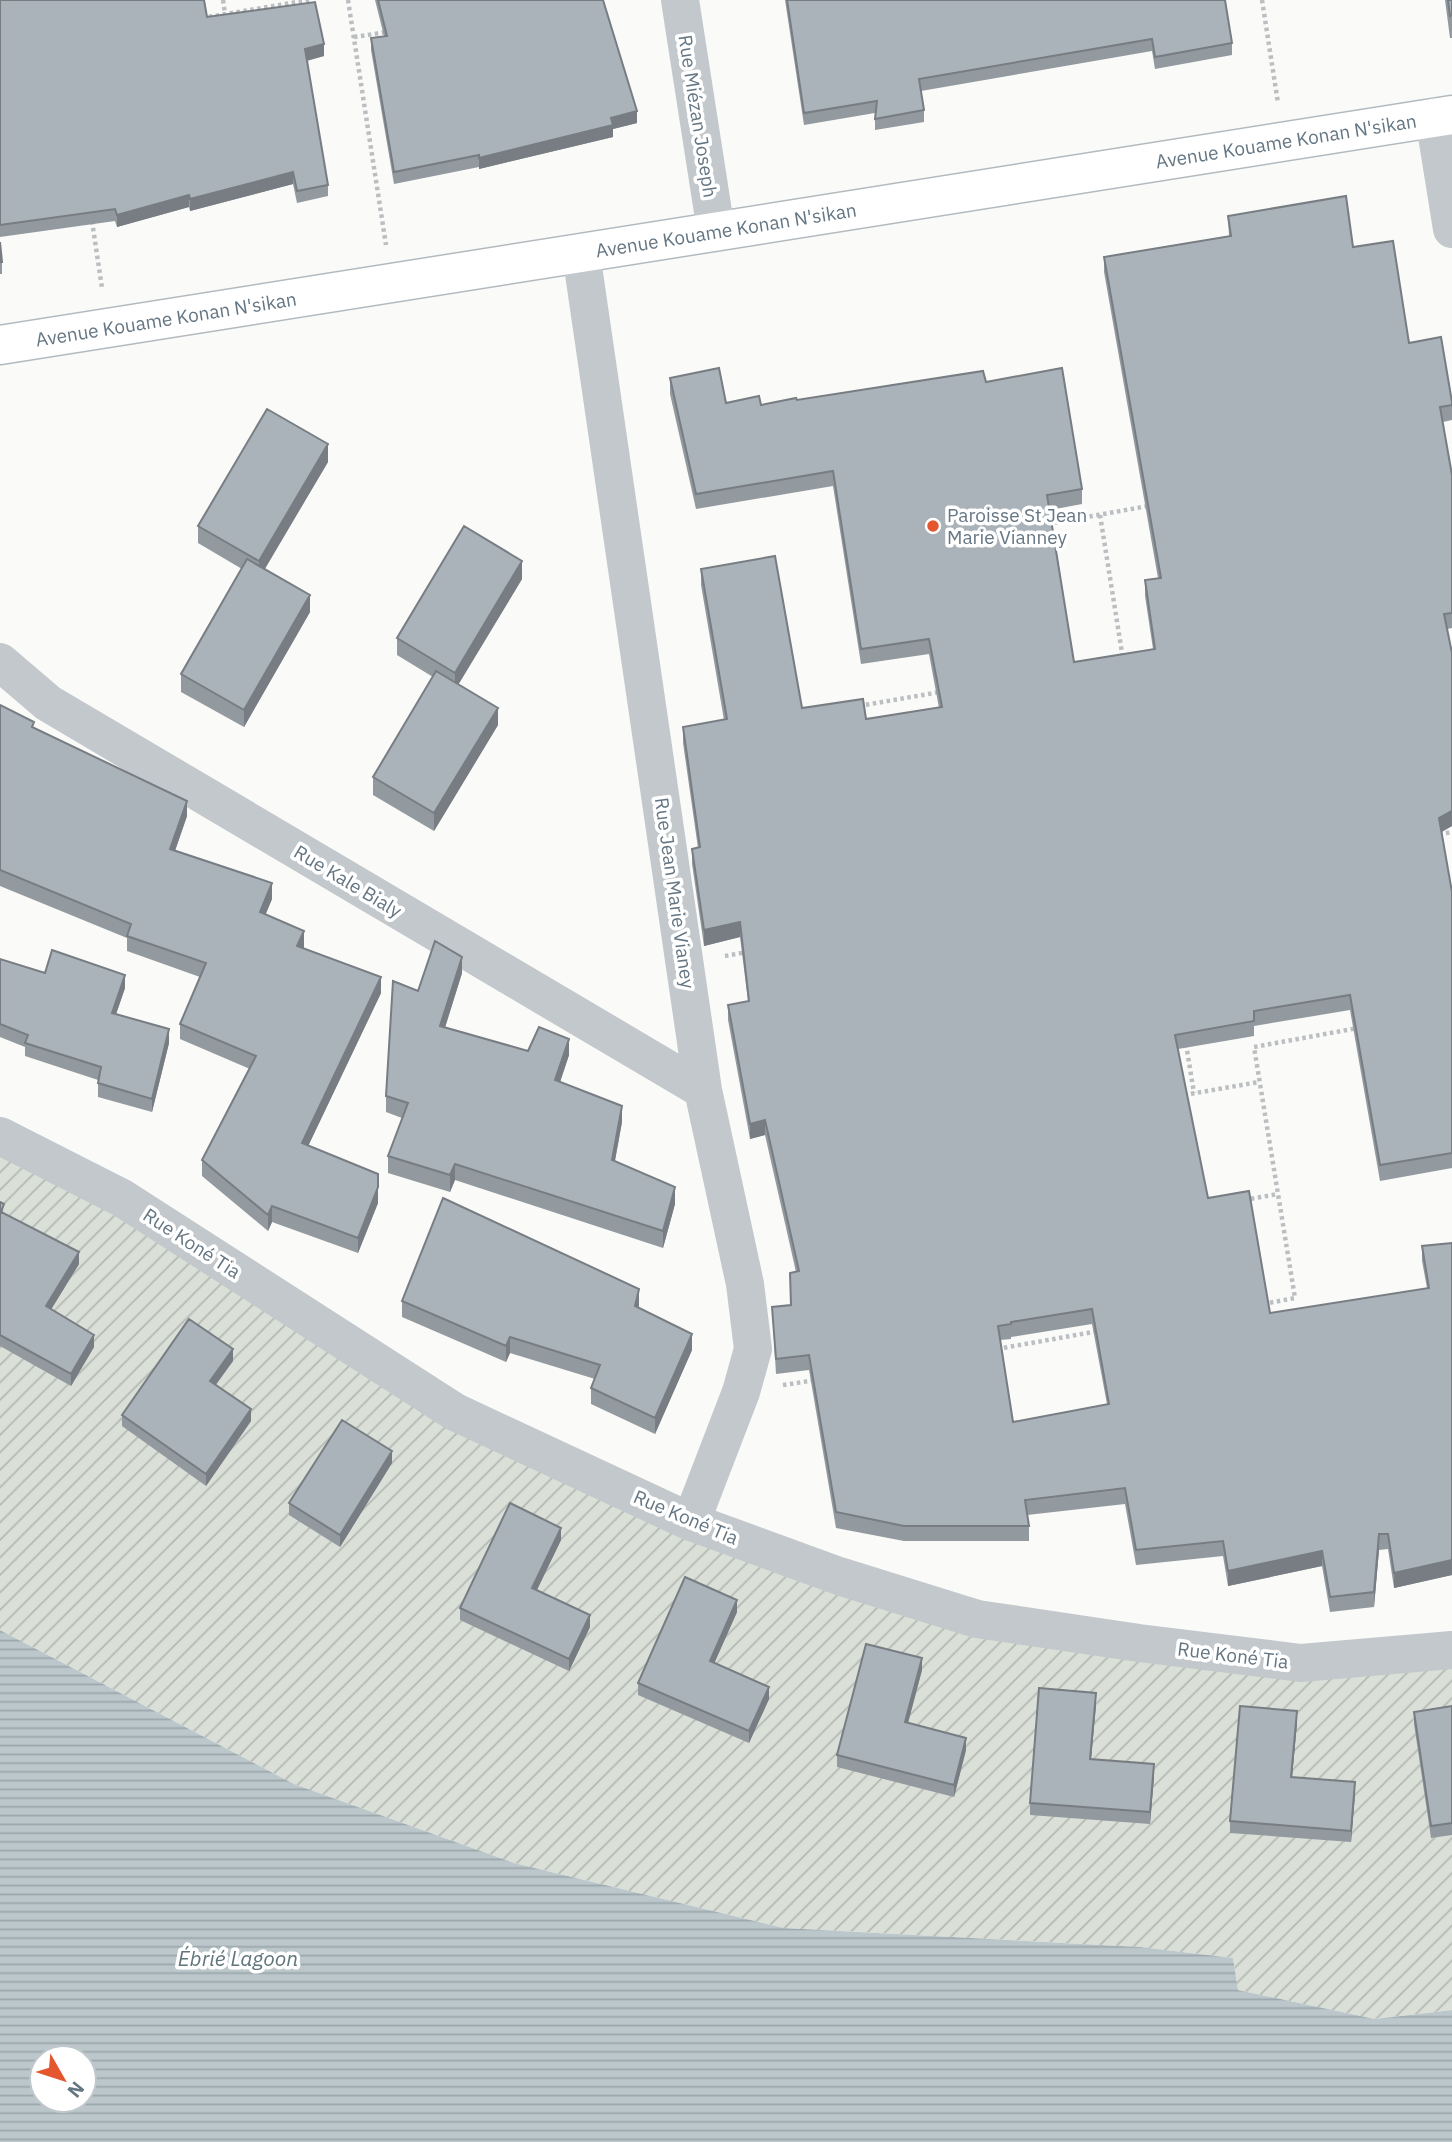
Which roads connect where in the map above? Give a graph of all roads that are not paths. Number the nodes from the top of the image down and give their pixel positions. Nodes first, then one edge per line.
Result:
1 (680, 0) edge
2 (1443, 116) edge
3 (1452, 229) edge
4 (716, 232) junction
5 (581, 253) junction
6 (0, 345) edge
7 (0, 662) edge
8 (703, 1090) junction
9 (0, 1136) edge
10 (691, 1522) junction
11 (1452, 1650) edge

1 - 4 street, Rue Miézan Joseph
2 - 3 street
2 - 4 street, Avenue Kouame Konan N'sikan
4 - 5 street, Avenue Kouame Konan N'sikan
5 - 6 street, Avenue Kouame Konan N'sikan
5 - 8 street, Rue Jean Marie Vianey
7 - 8 street, Rue Kale Bialy
8 - 10 street, Rue Jean Marie Vianey
9 - 10 street, Rue Koné Tia
10 - 11 street, Rue Koné Tia

